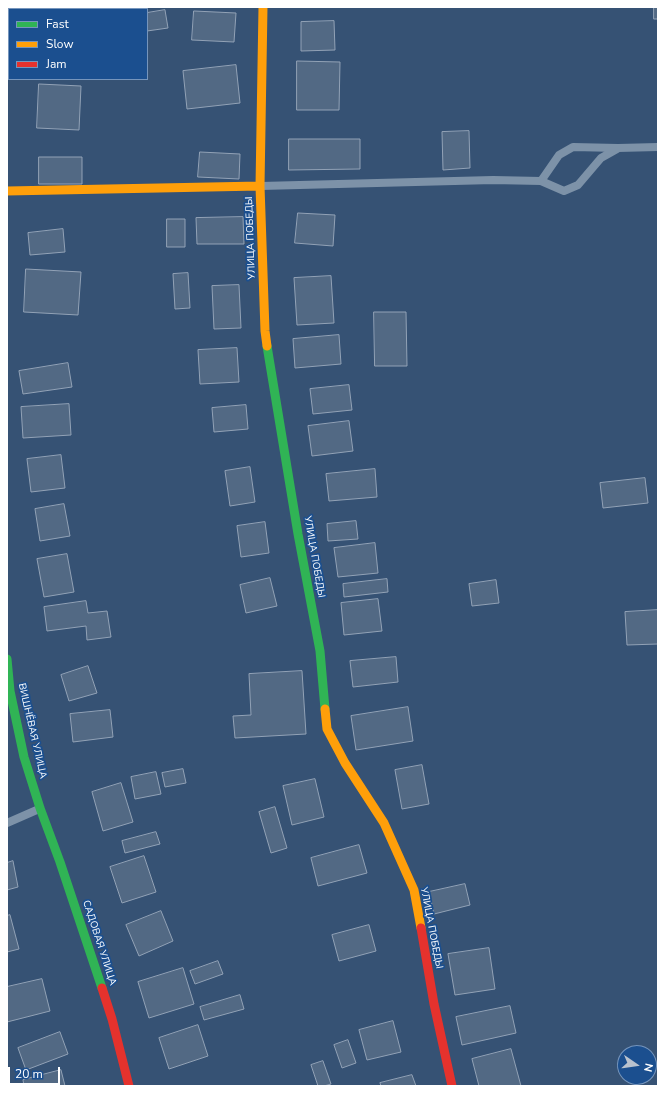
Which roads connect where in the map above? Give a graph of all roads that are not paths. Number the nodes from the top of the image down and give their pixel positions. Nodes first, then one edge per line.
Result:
1 (263, 7) edge
2 (658, 147) edge
3 (618, 148) junction
4 (541, 181) junction
5 (260, 186) junction
6 (7, 191) edge
7 (7, 659) edge
8 (40, 808) junction
9 (7, 823) edge
10 (129, 1086) edge
11 (452, 1086) edge

1 - 5 street, УЛИЦА ПОБЕДЫ
2 - 3 lane
3 - 4 lane
3 - 4 lane
4 - 5 lane
5 - 6 street
5 - 11 street, УЛИЦА ПОБЕДЫ
7 - 8 street, ВИШНЁВАЯ УЛИЦА
8 - 9 lane
8 - 10 street, САДОВАЯ УЛИЦА

